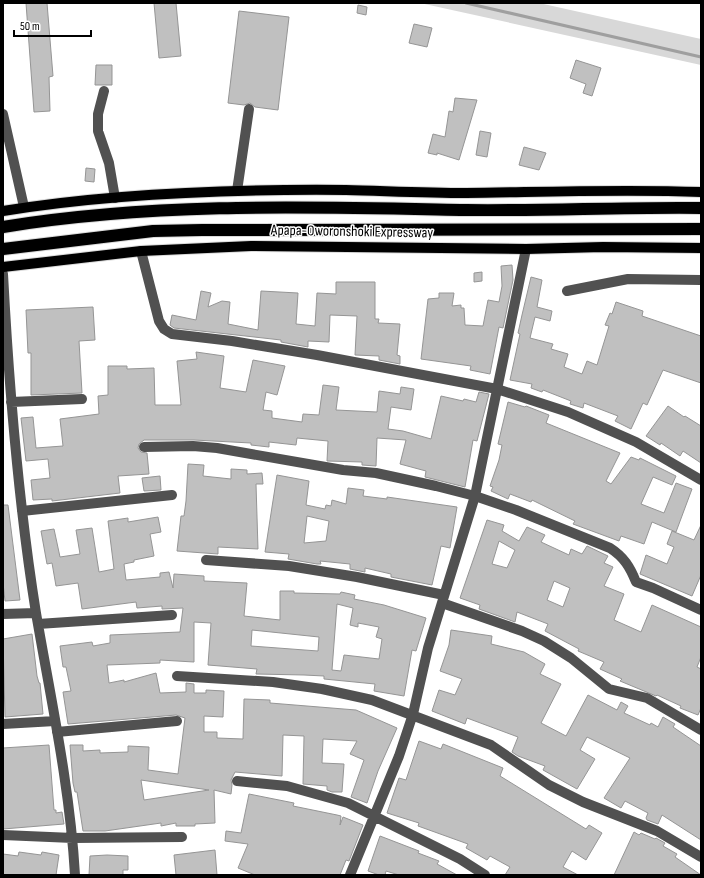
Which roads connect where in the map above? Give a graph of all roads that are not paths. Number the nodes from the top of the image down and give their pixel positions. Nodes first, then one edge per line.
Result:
1 (104, 91) dead end
2 (249, 109) dead end
3 (3, 114) edge
4 (237, 191) junction
5 (701, 192) edge
6 (115, 198) junction
7 (24, 207) junction
8 (701, 208) edge
9 (3, 211) edge
10 (3, 227) edge
11 (701, 229) edge
12 (701, 248) edge
13 (3, 249) edge
14 (526, 249) junction
15 (141, 251) junction
16 (3, 267) edge
17 (3, 274) edge
18 (701, 280) edge
19 (567, 291) dead end
20 (6, 389) edge
21 (497, 389) junction
22 (82, 399) dead end
23 (11, 402) junction
24 (144, 447) dead end
25 (701, 480) edge
26 (172, 495) dead end
27 (475, 496) junction
28 (22, 511) junction
29 (206, 560) dead end
30 (443, 599) junction
31 (701, 610) edge
32 (36, 612) junction
33 (3, 614) edge
34 (172, 615) dead end
35 (38, 624) junction
36 (177, 676) dead end
37 (413, 714) junction
38 (177, 721) dead end
39 (55, 722) junction
40 (3, 724) edge
41 (701, 730) edge
42 (57, 732) junction
43 (237, 781) dead end
44 (375, 815) junction
45 (3, 835) edge
46 (182, 837) dead end
47 (73, 838) junction
48 (701, 857) edge
49 (75, 875) edge
50 (350, 875) edge
51 (485, 875) edge

1 - 6 street
2 - 4 street
3 - 7 street
4 - 5 main road
4 - 6 main road
6 - 7 main road
7 - 9 main road
8 - 10 highway, Apapa-Oworonshoki Expressway
11 - 13 highway, Apapa-Oworonshoki Expressway
12 - 14 main road, Apapa-Oworonshoki Expressway
14 - 15 main road, Apapa-Oworonshoki Expressway
14 - 21 street
15 - 16 main road, Apapa-Oworonshoki Expressway
15 - 21 street
17 - 20 street
18 - 19 street
20 - 23 street
21 - 25 street
21 - 27 street
22 - 23 street
23 - 28 street
24 - 27 street
26 - 28 street
27 - 30 street
27 - 31 street
28 - 32 street
29 - 30 street
30 - 37 street
30 - 41 street
32 - 33 street
32 - 35 street
34 - 35 street
35 - 39 street
36 - 37 street
37 - 44 street
37 - 48 street
38 - 42 street
39 - 40 street
39 - 42 street
42 - 47 street
43 - 44 street
44 - 50 street
44 - 51 street
45 - 47 street
46 - 47 street
47 - 49 street

